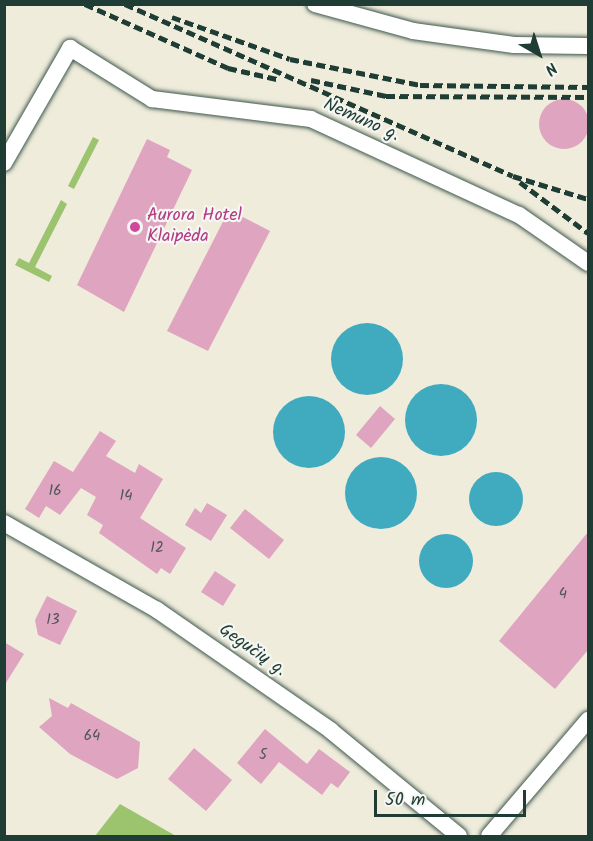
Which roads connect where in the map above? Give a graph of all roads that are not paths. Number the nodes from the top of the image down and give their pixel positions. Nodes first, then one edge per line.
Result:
1 (315, 4) edge
2 (588, 46) edge
3 (4, 163) edge
4 (588, 263) edge
5 (4, 523) edge
6 (588, 720) edge
7 (459, 837) edge
8 (489, 837) edge

1 - 2 street
3 - 4 street, Nemuno g.
5 - 7 street, Gegučių g.
6 - 8 street

